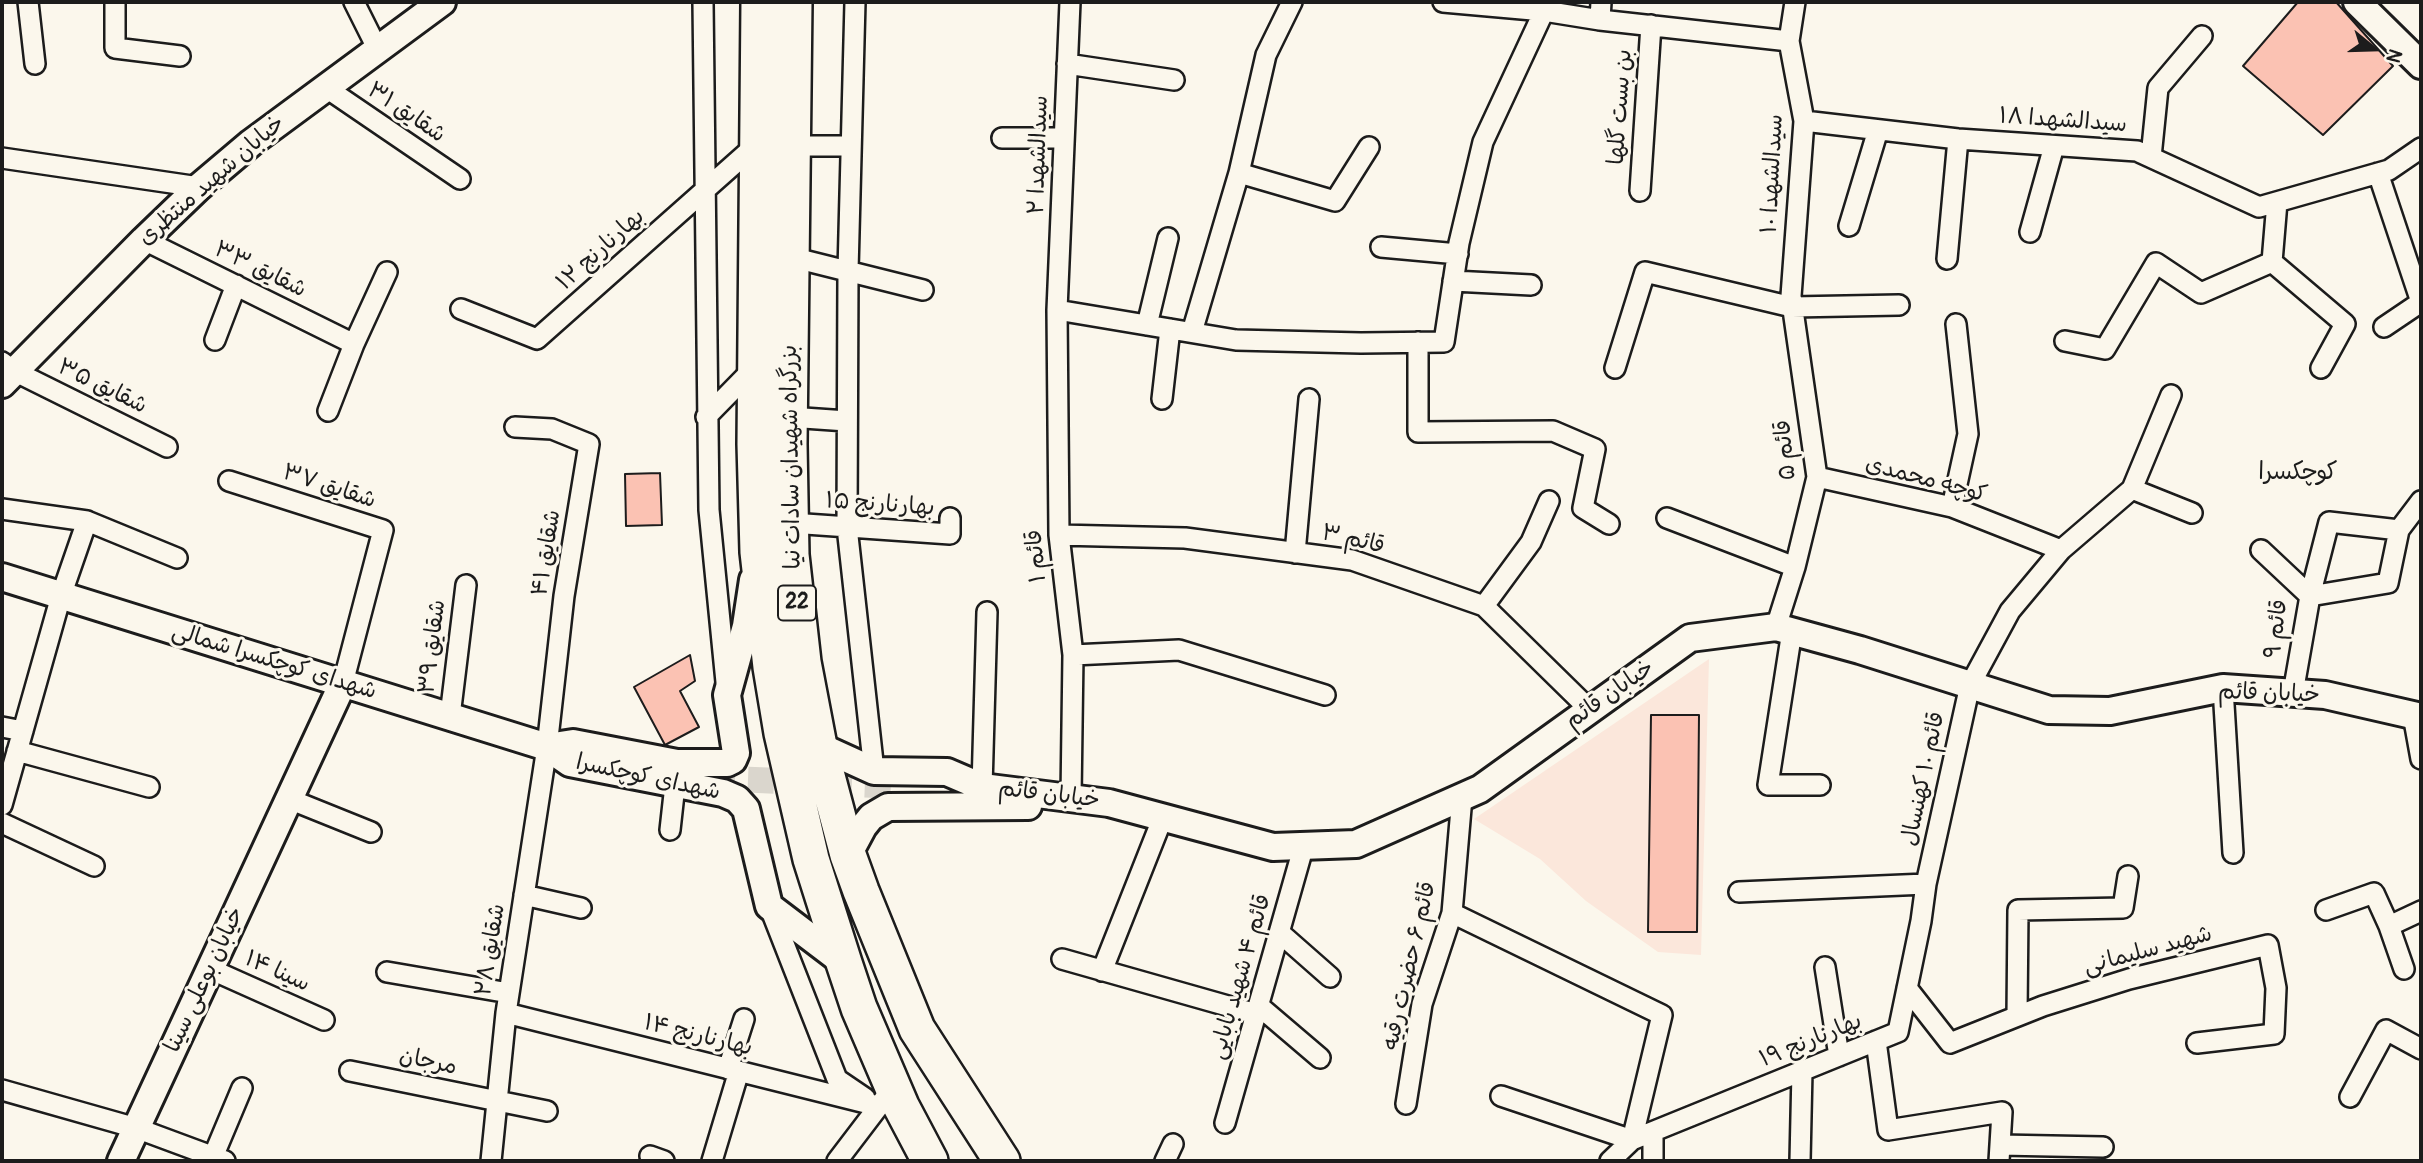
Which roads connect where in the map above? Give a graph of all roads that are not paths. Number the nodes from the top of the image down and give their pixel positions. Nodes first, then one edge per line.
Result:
1 (28, 2) edge
2 (115, 2) edge
3 (354, 2) edge
4 (442, 2) edge
5 (704, 2) edge
6 (794, 2) edge
7 (855, 2) edge
8 (1070, 2) edge
9 (1292, 2) edge
10 (1443, 2) edge
11 (1795, 2) edge
12 (2357, 2) edge
13 (2381, 2) edge
14 (755, 9) edge
15 (1544, 11) junction
16 (1601, 11) edge
17 (1651, 25) junction
18 (2202, 36) dead end
19 (1789, 41) junction
20 (2421, 41) edge
21 (377, 48) junction
22 (180, 56) dead end
23 (35, 64) dead end
24 (1067, 64) junction
25 (2421, 65) edge
26 (1174, 80) dead end
27 (325, 87) junction
28 (1804, 121) junction
29 (1878, 130) junction
30 (1002, 138) dead end
31 (1064, 138) junction
32 (1958, 139) junction
33 (758, 143) junction
34 (793, 146) junction
35 (851, 146) junction
36 (2054, 146) junction
37 (1369, 147) dead end
38 (2421, 148) edge
39 (2151, 157) junction
40 (2, 158) edge
41 (1239, 173) junction
42 (2378, 173) junction
43 (460, 179) dead end
44 (199, 187) junction
45 (707, 188) junction
46 (1640, 191) dead end
47 (2277, 202) junction
48 (1849, 226) dead end
49 (2030, 232) dead end
50 (1168, 238) dead end
51 (144, 240) junction
52 (1381, 247) dead end
53 (1458, 254) junction
54 (791, 257) junction
55 (1947, 259) dead end
56 (2272, 262) junction
57 (848, 271) junction
58 (387, 272) dead end
59 (1453, 281) junction
60 (236, 285) junction
61 (1531, 285) dead end
62 (923, 290) dead end
63 (1899, 305) dead end
64 (1792, 307) junction
65 (461, 309) dead end
66 (1057, 310) junction
67 (1956, 324) dead end
68 (1147, 325) junction
69 (2384, 327) dead end
70 (1170, 329) junction
71 (1192, 332) junction
72 (215, 340) dead end
73 (2065, 341) dead end
74 (1418, 342) junction
75 (354, 344) junction
76 (754, 368) junction
77 (1615, 368) dead end
78 (2321, 368) dead end
79 (6, 372) edge
80 (2171, 394) dead end
81 (1309, 399) dead end
82 (1162, 400) dead end
83 (328, 411) dead end
84 (706, 417) junction
85 (789, 417) junction
86 (847, 421) junction
87 (515, 427) dead end
88 (167, 447) dead end
89 (1817, 477) junction
90 (229, 481) dead end
91 (2132, 489) junction
92 (1549, 501) dead end
93 (2421, 501) edge
94 (1952, 507) junction
95 (2, 509) edge
96 (2192, 513) dead end
97 (950, 517) dead end
98 (1667, 519) dead end
99 (87, 521) junction
100 (791, 523) junction
101 (1609, 524) dead end
102 (847, 527) junction
103 (2399, 530) junction
104 (1059, 535) junction
105 (2060, 550) junction
106 (2261, 550) dead end
107 (758, 552) junction
108 (1295, 553) junction
109 (177, 558) dead end
110 (1795, 567) junction
111 (2, 578) edge
112 (466, 585) dead end
113 (61, 596) junction
114 (2310, 596) junction
115 (1484, 606) junction
116 (987, 612) dead end
117 (1784, 629) junction
118 (1073, 655) junction
119 (343, 683) junction
120 (1970, 685) junction
121 (2223, 688) junction
122 (2293, 693) junction
123 (727, 695) junction
124 (1325, 695) dead end
125 (1589, 709) junction
126 (450, 716) junction
127 (2417, 716) edge
128 (2, 727) edge
129 (23, 731) junction
130 (819, 746) junction
131 (547, 747) junction
132 (17, 751) junction
133 (2421, 759) edge
134 (874, 771) junction
135 (676, 774) junction
136 (1820, 785) dead end
137 (902, 786) tunnel mouth
138 (982, 787) junction
139 (149, 788) dead end
140 (1071, 797) junction
141 (1462, 797) junction
142 (289, 800) junction
143 (2, 805) edge
144 (1163, 817) junction
145 (2, 823) edge
146 (670, 830) dead end
147 (371, 832) dead end
148 (1304, 845) junction
149 (2233, 853) dead end
150 (848, 855) junction
151 (94, 866) dead end
152 (2128, 876) dead end
153 (1926, 884) junction
154 (1739, 892) dead end
155 (524, 895) junction
156 (769, 906) junction
157 (581, 908) dead end
158 (2326, 910) dead end
159 (2421, 911) edge
160 (1452, 913) junction
161 (2389, 926) junction
162 (1280, 933) junction
163 (1062, 959) dead end
164 (844, 963) junction
165 (1825, 967) dead end
166 (210, 969) junction
167 (2404, 969) dead end
168 (1102, 971) junction
169 (387, 972) dead end
170 (1330, 977) dead end
171 (1907, 988) junction
172 (508, 1003) junction
173 (1258, 1010) junction
174 (2017, 1016) junction
175 (744, 1019) dead end
176 (324, 1020) dead end
177 (1876, 1041) junction
178 (2197, 1043) dead end
179 (2421, 1049) edge
180 (1839, 1056) junction
181 (1320, 1058) dead end
182 (734, 1070) junction
183 (350, 1071) dead end
184 (1802, 1071) junction
185 (949, 1076) junction
186 (242, 1088) dead end
187 (2, 1090) edge
188 (1501, 1096) dead end
189 (886, 1097) junction
190 (2350, 1097) dead end
191 (497, 1102) junction
192 (1406, 1104) dead end
193 (547, 1111) dead end
194 (1225, 1123) dead end
195 (136, 1128) junction
196 (1653, 1132) junction
197 (1632, 1140) junction
198 (2103, 1147) dead end
199 (2000, 1153) edge
200 (219, 1159) edge
201 (121, 1161) edge
202 (491, 1161) edge
203 (712, 1161) edge
204 (837, 1161) edge
205 (930, 1161) edge
206 (984, 1161) edge
207 (1002, 1161) edge
208 (1610, 1161) edge
209 (1653, 1161) edge
210 (1800, 1161) edge

1 - 23 street
2 - 22 street
3 - 21 street
4 - 21 main road, خیابان شهید منتظری
5 - 45 street
6 - 34 highway, بزرگراه شهیدان سادات نیا / 22
7 - 35 street
8 - 24 street, سیدالشهدا ۲
9 - 41 street
10 - 15 street
11 - 19 street, سیدالشهدا ۱۰
12 - 25 main road
13 - 20 main road
14 - 33 highway, بزرگراه شهیدان سادات نیا / 22
15 - 16 street
15 - 53 street
16 - 17 street
17 - 19 street
17 - 46 street, بن بست گلها
18 - 39 street
19 - 28 street, سیدالشهدا ۱۰
21 - 27 main road, خیابان شهید منتظری
24 - 26 street
24 - 31 street, سیدالشهدا ۲
27 - 43 street, شقایق ۳۱
27 - 44 main road, خیابان شهید منتظری
28 - 29 street, سیدالشهدا ۱۸
28 - 64 street, سیدالشهدا ۱۰
29 - 32 street, سیدالشهدا ۱۸
29 - 48 street
30 - 31 street
31 - 66 street, سیدالشهدا ۲
32 - 36 street, سیدالشهدا ۱۸
32 - 55 street
33 - 45 street, بهارنارنج ۱۲
33 - 76 highway, بزرگراه شهیدان سادات نیا / 22
34 - 35 street
34 - 54 highway, بزرگراه شهیدان سادات نیا / 22
35 - 57 street
36 - 39 street, سیدالشهدا ۱۸
36 - 49 street
37 - 41 street
38 - 42 street, سیدالشهدا ۱۸
39 - 47 street, سیدالشهدا ۱۸
40 - 44 street
41 - 71 street
42 - 47 street, سیدالشهدا ۱۸
42 - 69 street
44 - 51 main road, خیابان شهید منتظری
45 - 65 street, بهارنارنج ۱۲
45 - 84 street
47 - 56 street
50 - 68 street
51 - 60 street, شقایق ۳۳
51 - 79 main road, خیابان شهید منتظری
52 - 53 street
53 - 59 street
54 - 57 street
54 - 85 highway, بزرگراه شهیدان سادات نیا / 22
56 - 73 street
56 - 78 street
57 - 62 street
57 - 86 street
58 - 75 street
59 - 61 street
59 - 74 street
60 - 72 street
60 - 75 street, شقایق ۳۳
63 - 64 street
64 - 77 street
64 - 89 street, قائم ۵
66 - 68 street
66 - 104 street, قائم ۱
67 - 94 street
68 - 70 street
70 - 71 street
70 - 82 street
71 - 74 street
74 - 101 street
75 - 83 street
76 - 84 street
76 - 107 highway, بزرگراه شهیدان سادات نیا / 22
79 - 88 street, شقایق ۳۵
80 - 91 street
81 - 108 street
84 - 123 street
85 - 86 street
85 - 100 highway, بزرگراه شهیدان سادات نیا / 22
86 - 102 street
87 - 131 street, شقایق ۴۱
89 - 94 street, کوچه محمدی
89 - 110 street, قائم ۵
90 - 119 street, شقایق ۳۷
91 - 96 street
91 - 105 street, قائم ۱۰ کهنسال
92 - 115 street
93 - 103 street
94 - 105 street, کوچه محمدی
95 - 99 street
97 - 102 street, بهارنارنج ۱۵
98 - 110 street
99 - 109 street
99 - 113 street
100 - 102 street, بهارنارنج ۱۵
100 - 130 highway, بزرگراه شهیدان سادات نیا / 22
102 - 134 street
103 - 114 street
103 - 114 street
104 - 108 street, قائم ۳
104 - 118 street, قائم ۱
105 - 120 street, قائم ۱۰ کهنسال
106 - 114 street, قائم ۹
107 - 123 main road, شهدای کوچکسرا
107 - 164 highway, بزرگراه شهیدان سادات نیا / 22
108 - 115 street, قائم ۳
110 - 117 street, قائم ۵
111 - 113 main road, شهدای کوچکسرا شمالی
112 - 126 street, شقایق ۳۹
113 - 119 main road, شهدای کوچکسرا شمالی
113 - 129 street
114 - 122 street, قائم ۹
115 - 125 street, قائم ۳
116 - 138 street
117 - 120 main road, خیابان قائم
117 - 125 main road, خیابان قائم
117 - 136 street, قائم ۵
118 - 124 street
118 - 140 street, قائم ۱
119 - 126 main road, شهدای کوچکسرا شمالی
119 - 142 main road, خیابان بوعلی سینا
120 - 121 main road, خیابان قائم
120 - 153 street, قائم ۱۰ کهنسال
121 - 122 main road, خیابان قائم
121 - 149 street
122 - 127 main road, خیابان قائم
123 - 135 main road, شهدای کوچکسرا
125 - 141 main road, خیابان قائم
126 - 131 main road, شهدای کوچکسرا شمالی
127 - 133 street
128 - 129 street
129 - 132 street
130 - 134 main road, خیابان قائم
130 - 150 highway, بزرگراه شهیدان سادات نیا / 22
131 - 135 main road, شهدای کوچکسرا
131 - 155 street, شقایق ۲۸
132 - 139 street
132 - 143 street
134 - 138 main road, خیابان قائم
135 - 146 street
135 - 156 main road, شهدای کوچکسرا
137 - 138 main road
138 - 140 main road, خیابان قائم
140 - 144 main road, خیابان قائم
140 - 150 main road
141 - 148 main road, خیابان قائم
141 - 160 street, قائم ۶ حضرت رقیه
142 - 147 street
142 - 166 main road, خیابان بوعلی سینا
144 - 148 main road, خیابان قائم
144 - 168 street
145 - 151 street
148 - 162 street, قائم ۴ شهید بابایی
150 - 185 highway, بزرگراه شهیدان سادات نیا / 22
152 - 174 street
153 - 154 street
153 - 171 street, بهارنارنج ۱۹
155 - 157 street
155 - 172 street, شقایق ۲۸
156 - 164 main road
156 - 189 street
158 - 161 street
159 - 161 street
160 - 192 street, قائم ۶ حضرت رقیه
160 - 197 street
161 - 167 street
162 - 170 street
162 - 173 street, قائم ۴ شهید بابایی
163 - 168 street
164 - 189 highway, بزرگراه شهیدان سادات نیا / 22
165 - 180 street
166 - 176 street, سینا ۱۴
166 - 195 main road, خیابان بوعلی سینا
168 - 173 street
169 - 172 street, بهارنارنج ۱۴
171 - 174 street, شهید سلیمانی
171 - 177 street, بهارنارنج ۱۹
172 - 182 street, بهارنارنج ۱۴
172 - 191 street, شقایق ۲۸
173 - 181 street
173 - 194 street, قائم ۴ شهید بابایی
174 - 178 street, شهید سلیمانی
175 - 182 street
177 - 180 street, بهارنارنج ۱۹
177 - 199 street
179 - 190 street
180 - 184 street, بهارنارنج ۱۹
182 - 189 street, بهارنارنج ۱۴
182 - 203 street
183 - 191 street, مرجان
184 - 196 street, بهارنارنج ۱۹
184 - 210 street
185 - 206 highway
185 - 207 highway, بزرگراه شهیدان سادات نیا / 22
186 - 200 street
187 - 195 street
188 - 197 street
189 - 204 street
189 - 205 highway, بزرگراه شهیدان سادات نیا / 22
191 - 193 street, مرجان
191 - 202 street, شقایق ۲۸
195 - 200 street
195 - 201 main road, خیابان بوعلی سینا
196 - 197 street, بهارنارنج ۱۹
196 - 209 street
197 - 208 street, بهارنارنج ۱۹
198 - 199 street

